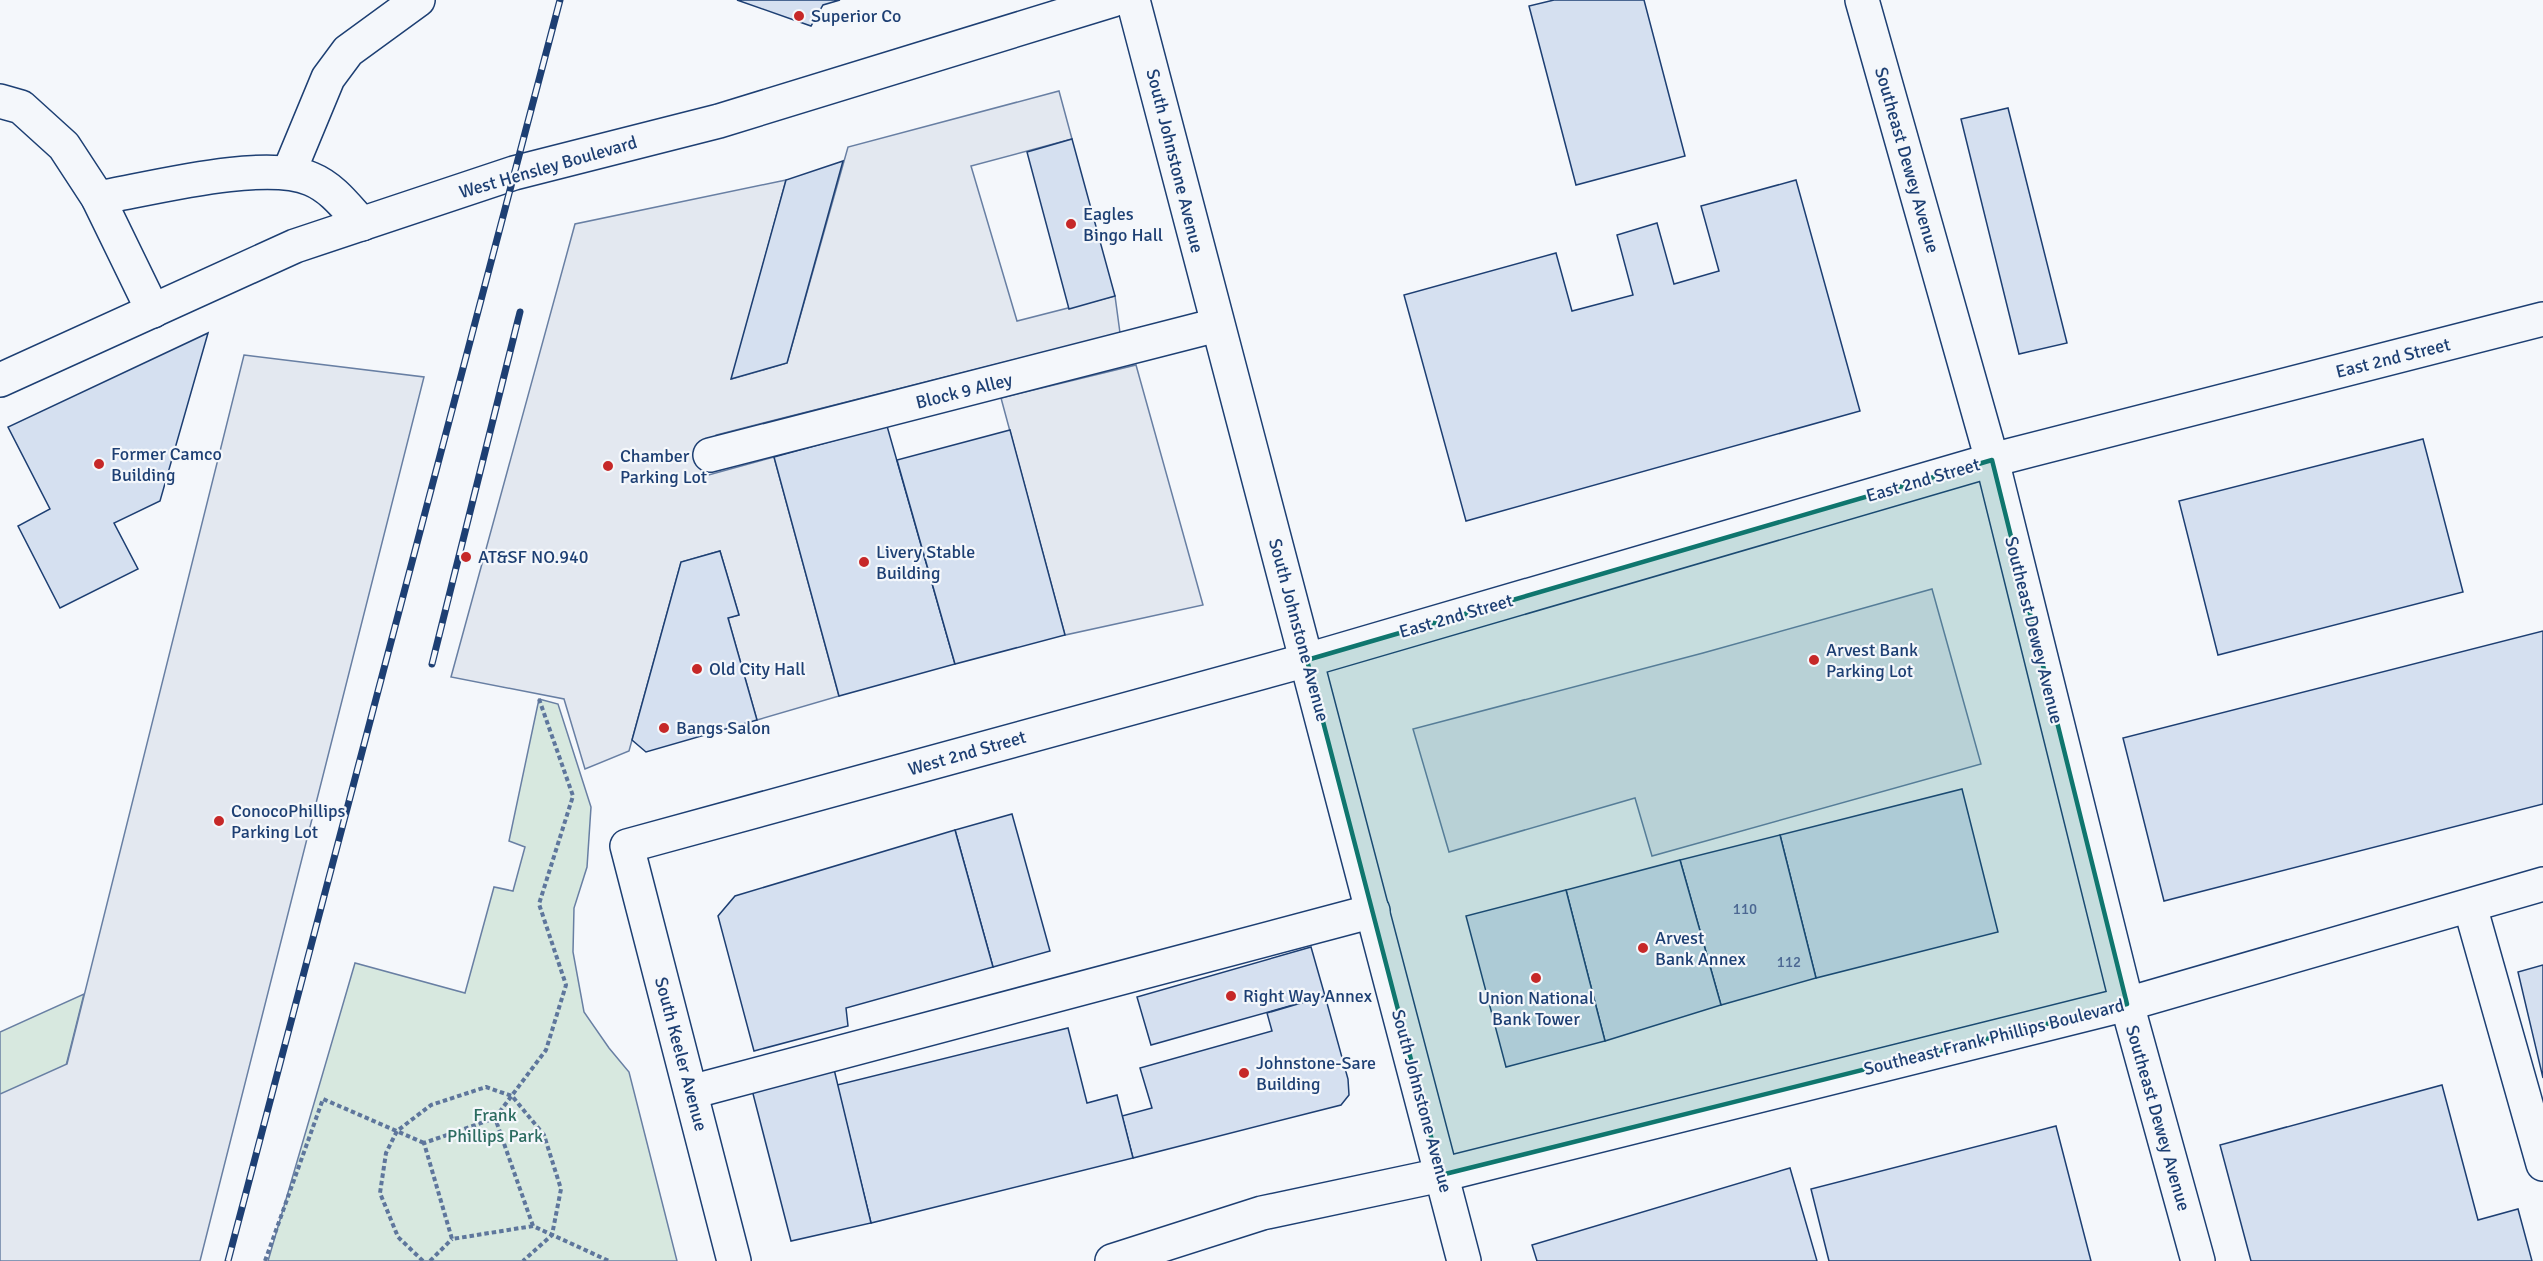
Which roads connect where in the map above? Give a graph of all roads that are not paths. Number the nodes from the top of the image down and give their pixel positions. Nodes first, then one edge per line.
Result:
1 (418, 0) edge
2 (1113, 0) edge
3 (1134, 0) edge
4 (1862, 0) edge
5 (0, 101) edge
6 (289, 172) junction
7 (98, 198) junction
8 (362, 224) junction
9 (153, 311) junction
10 (2543, 319) edge
11 (1217, 325) junction
12 (0, 380) edge
13 (710, 455) dead end
14 (1992, 460) junction
15 (1308, 660) junction
16 (627, 846) joint
17 (2543, 884) edge
18 (2470, 906) junction
19 (1373, 911) junction
20 (2127, 1004) junction
21 (691, 1092) junction
22 (2543, 1164) edge
23 (1441, 1175) junction
24 (735, 1261) edge
25 (1112, 1261) edge
26 (1464, 1261) edge
27 (2198, 1261) edge

1 - 6 street
2 - 8 street, West Hensley Boulevard
3 - 11 street, South Johnstone Avenue
4 - 14 street, Southeast Dewey Avenue
5 - 7 street
6 - 7 street
6 - 8 street
7 - 9 street
8 - 9 street, West Hensley Boulevard
9 - 12 street, West Hensley Boulevard
10 - 14 street, East 2nd Street
11 - 13 street, Block 9 Alley
11 - 15 street, South Johnstone Avenue
14 - 15 street, East 2nd Street
14 - 20 street, Southeast Dewey Avenue
15 - 16 street, West 2nd Street
15 - 19 street, South Johnstone Avenue
16 - 21 street, South Keeler Avenue
17 - 18 street, Southeast Frank Phillips Boulevard
18 - 20 street, Southeast Frank Phillips Boulevard
18 - 22 street
19 - 21 street
19 - 23 street, South Johnstone Avenue
20 - 23 street, Southeast Frank Phillips Boulevard
20 - 27 street, Southeast Dewey Avenue
21 - 24 street, South Keeler Avenue
23 - 25 street, Southeast Frank Phillips Boulevard
23 - 26 street, South Johnstone Avenue

